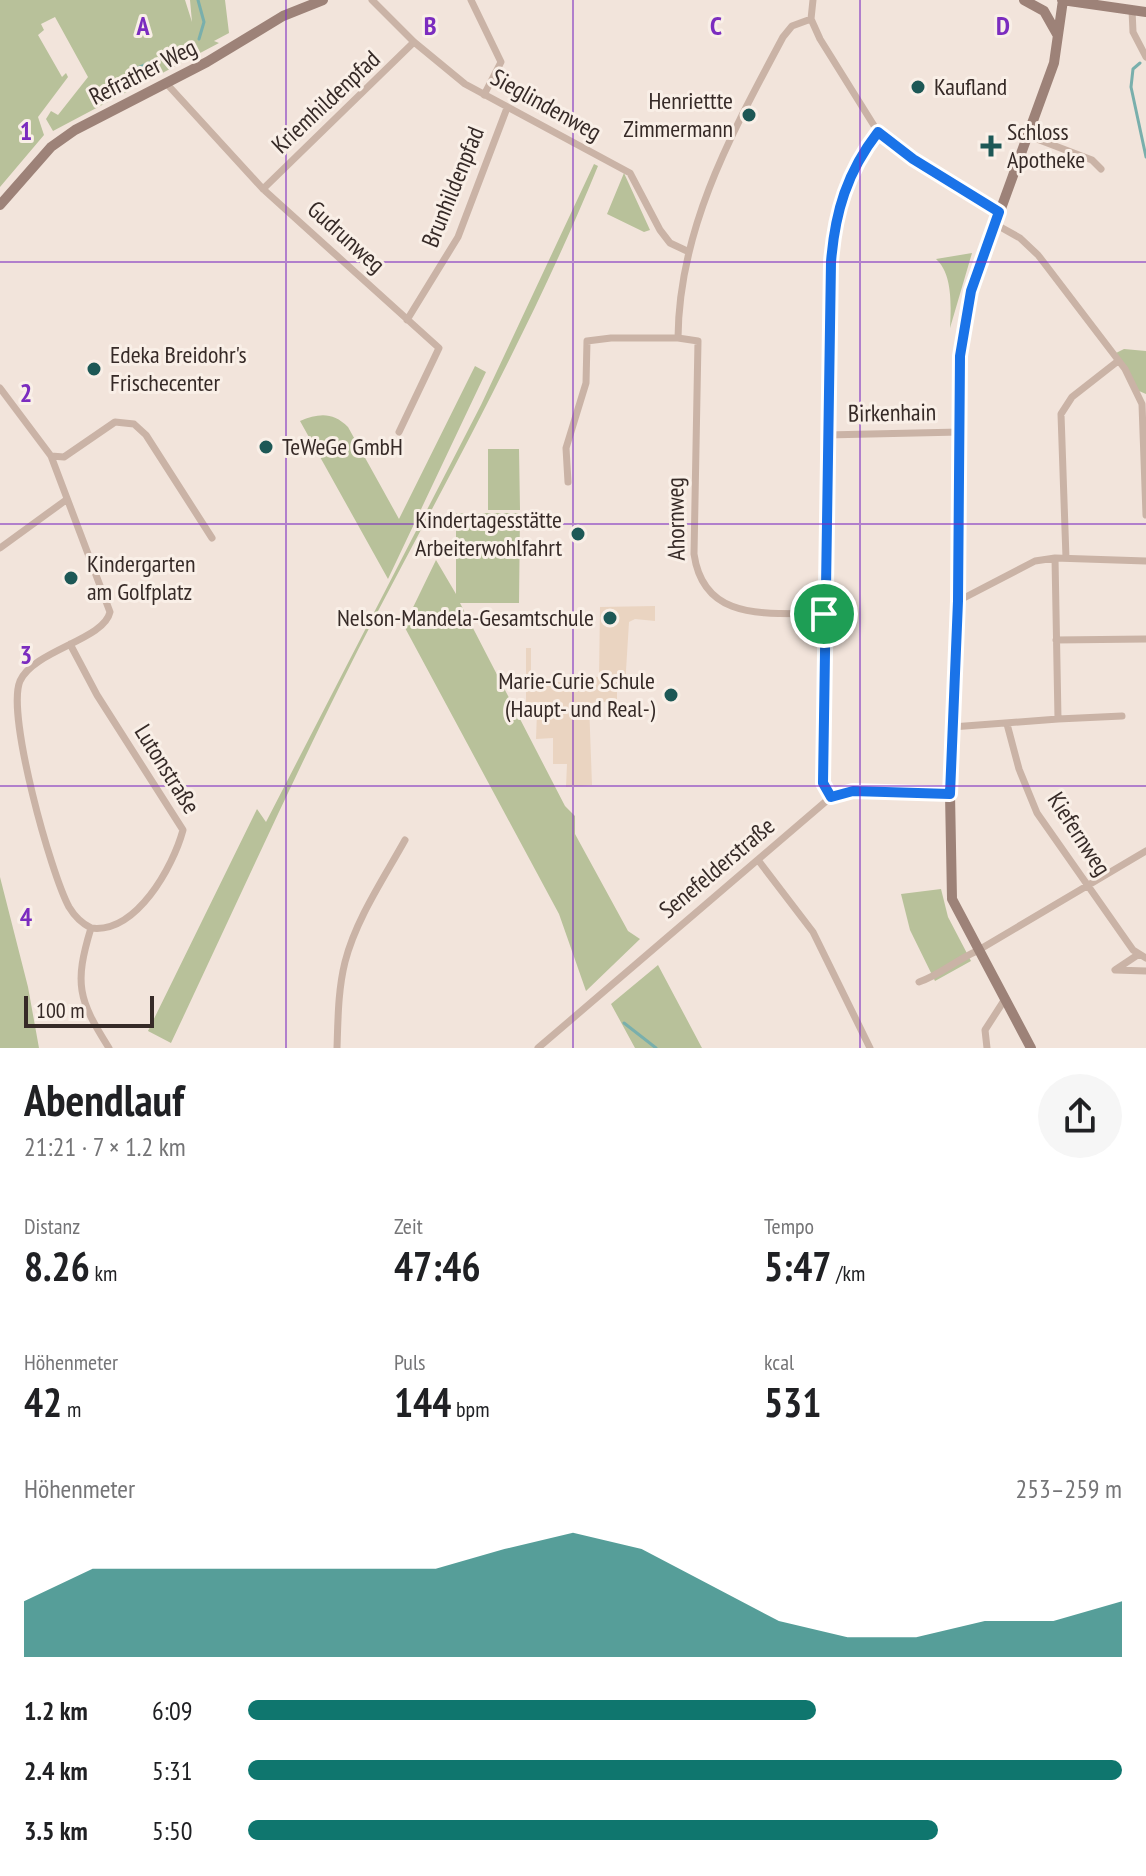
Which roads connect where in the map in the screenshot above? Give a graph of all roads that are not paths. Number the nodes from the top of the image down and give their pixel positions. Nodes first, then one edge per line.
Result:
1 (323, 0) edge
2 (372, 0) edge
3 (471, 0) edge
4 (813, 0) edge
5 (1024, 0) edge
6 (1063, 0) edge
7 (1132, 10) junction
8 (1146, 12) edge
9 (811, 19) junction
10 (1059, 38) junction
11 (414, 42) junction
12 (1146, 57) edge
13 (166, 83) junction
14 (484, 95) junction
15 (507, 108) junction
16 (878, 132) junction
17 (1029, 136) junction
18 (1101, 169) dead end
19 (263, 189) junction
20 (0, 205) edge
21 (999, 212) junction
22 (995, 224) junction
23 (687, 251) junction
24 (407, 320) junction
25 (678, 338) junction
26 (1118, 361) junction
27 (1, 390) edge
28 (1144, 404) edge
29 (399, 432) dead end
30 (960, 432) junction
31 (826, 435) junction
32 (51, 456) junction
33 (568, 482) dead end
34 (66, 500) junction
35 (1146, 515) edge
36 (212, 538) dead end
37 (0, 548) edge
38 (1055, 558) junction
39 (1066, 558) junction
40 (1146, 561) edge
41 (958, 601) junction
42 (824, 614) junction
43 (1146, 639) edge
44 (1056, 640) junction
45 (70, 644) junction
46 (1122, 716) dead end
47 (1058, 719) junction
48 (1007, 724) junction
49 (952, 727) junction
50 (950, 794) junction
51 (831, 797) junction
52 (405, 840) dead end
53 (1146, 851) edge
54 (758, 860) junction
55 (1086, 885) junction
56 (91, 928) junction
57 (977, 951) junction
58 (1143, 956) edge
59 (1146, 971) edge
60 (919, 982) dead end
61 (1005, 999) junction
62 (109, 1048) edge
63 (337, 1048) edge
64 (538, 1048) edge
65 (870, 1048) edge
66 (987, 1048) edge
67 (1031, 1048) edge

1 - 13 street, Refrather Weg
2 - 11 street, Sieglindenweg
3 - 14 street
4 - 9 street
5 - 10 street
6 - 7 street
6 - 10 street
7 - 8 street
7 - 12 street
9 - 16 street
9 - 23 street
10 - 17 street
11 - 14 street, Sieglindenweg
11 - 19 street, Kriemhildenpfad
13 - 19 street, Gudrunweg
13 - 20 street, Refrather Weg
14 - 15 street, Sieglindenweg
15 - 23 street, Sieglindenweg
15 - 24 street, Brunhildenpfad
16 - 21 street
16 - 31 street
17 - 18 street
17 - 21 street
19 - 24 street, Gudrunweg
21 - 22 street
22 - 26 street
22 - 30 street
23 - 25 street
24 - 29 street, Gudrunweg
25 - 33 street
25 - 42 street, Ahornweg
26 - 28 street
26 - 39 street
27 - 32 street
28 - 35 street
30 - 31 street, Birkenhain
30 - 41 street
31 - 42 street
32 - 34 street
32 - 36 street
34 - 37 street
34 - 45 street
38 - 39 street
38 - 41 street
38 - 44 street
39 - 40 street
41 - 49 street
42 - 51 street
43 - 44 street
44 - 47 street
45 - 56 street
45 - 56 street, Lutonstraße
46 - 47 street
47 - 48 street
48 - 49 street
48 - 55 street, Kiefernweg
49 - 50 street
50 - 51 street
50 - 57 street
51 - 54 street, Senefelderstraße
52 - 63 street
53 - 55 street
54 - 64 street, Senefelderstraße
54 - 65 street
55 - 57 street
55 - 58 street, Kiefernweg
56 - 62 street
57 - 60 street
57 - 61 street
58 - 59 street, Kiefernweg
61 - 66 street
61 - 67 street

